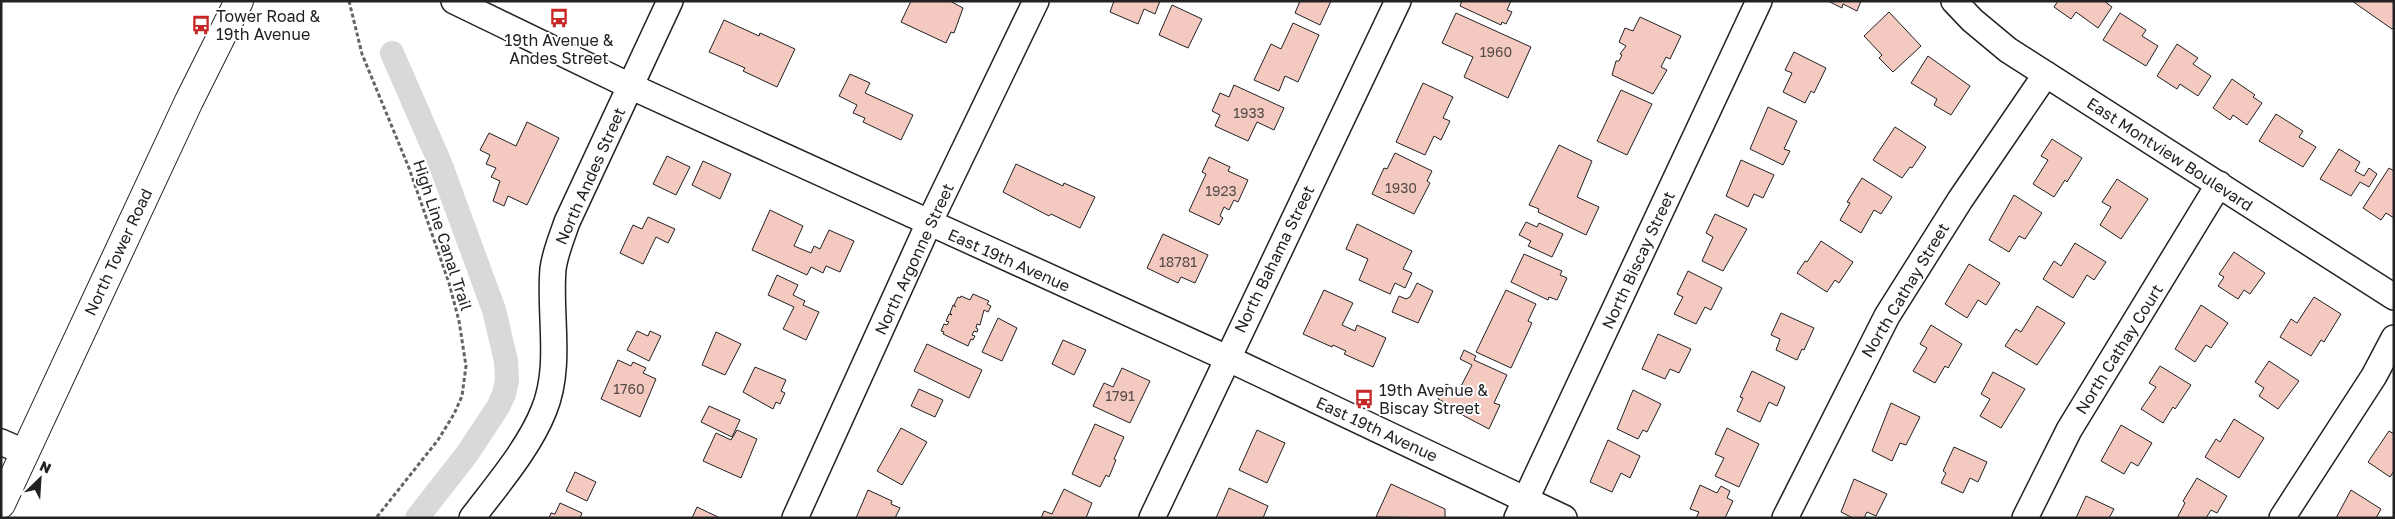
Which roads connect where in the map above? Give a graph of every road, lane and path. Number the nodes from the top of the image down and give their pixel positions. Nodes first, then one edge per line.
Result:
1 (239, 1) edge
2 (349, 1) edge
3 (454, 1) edge
4 (670, 1) edge
5 (1036, 1) edge
6 (1398, 1) edge
7 (1759, 1) edge
8 (1954, 1) edge
9 (2046, 74) junction
10 (630, 86) junction
11 (2219, 184) junction
12 (929, 223) junction
13 (2394, 297) edge
14 (2394, 338) edge
15 (1227, 358) junction
16 (13, 447) edge
17 (1, 504) edge
18 (1521, 509) edge
19 (376, 518) edge
20 (472, 518) edge
21 (795, 518) edge
22 (1152, 518) edge
23 (1564, 518) edge
24 (1785, 518) edge
25 (2025, 518) edge
26 (2282, 518) edge

1 - 16 main road, North Tower Road
2 - 19 path, High Line Canal Trail
3 - 10 street, East 19th Avenue
4 - 10 street, North Andes Street
5 - 12 street, North Argonne Street
6 - 15 street, North Bahama Street
7 - 18 street, North Biscay Street
8 - 9 street, East Montview Boulevard
9 - 11 street, East Montview Boulevard
9 - 24 street, North Cathay Street
10 - 12 street, East 19th Avenue
10 - 20 street, North Andes Street
11 - 13 street, East Montview Boulevard
11 - 25 street, North Cathay Court
12 - 15 street, East 19th Avenue
12 - 21 street, North Argonne Street
14 - 26 street
15 - 18 street, East 19th Avenue
15 - 22 street, North Bahama Street
16 - 17 main road, North Tower Road
18 - 23 street, East 19th Avenue

